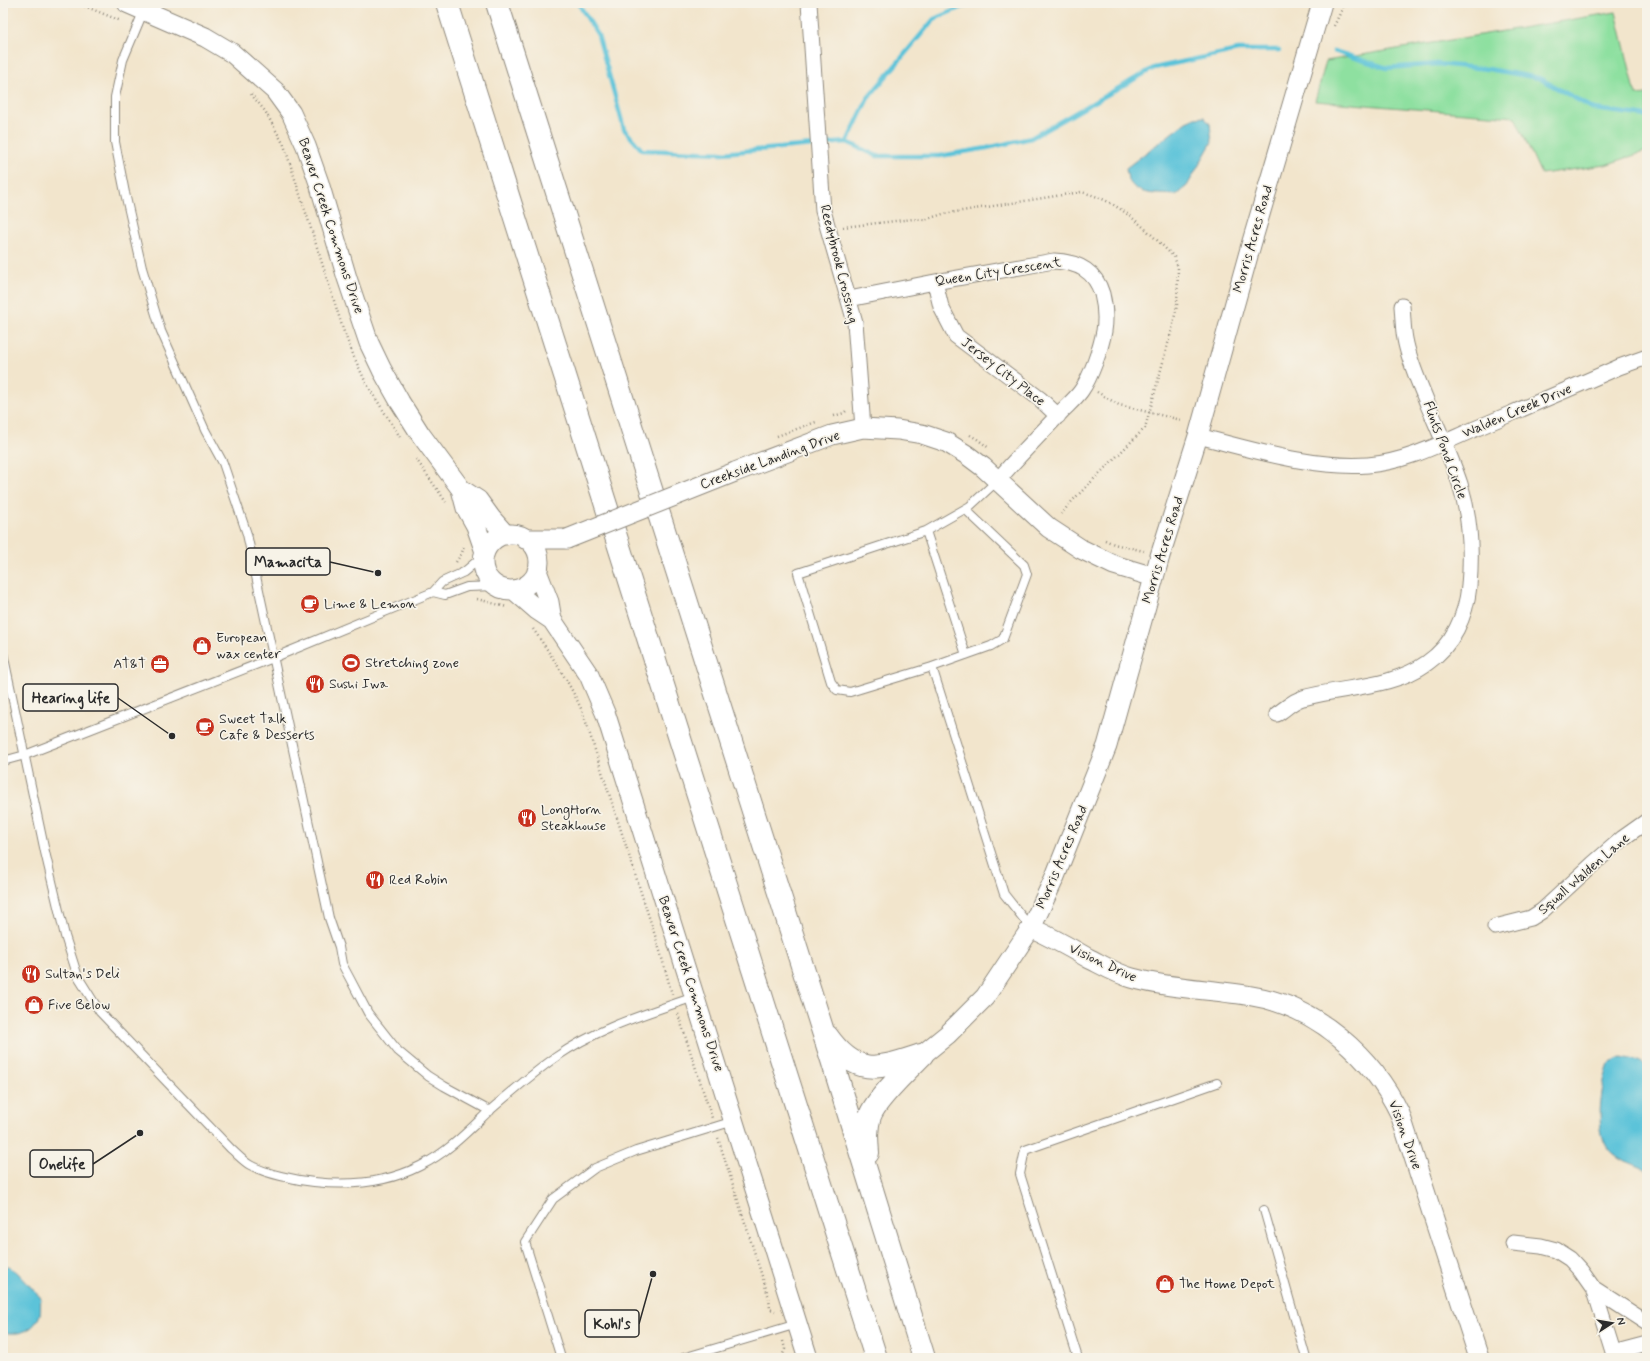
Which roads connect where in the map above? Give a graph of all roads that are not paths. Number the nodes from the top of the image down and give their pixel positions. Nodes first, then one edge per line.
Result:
1 (447, 3) edge
2 (497, 3) edge
3 (809, 3) edge
4 (1322, 3) edge
5 (136, 6) edge
6 (935, 282) junction
7 (849, 298) junction
8 (1402, 306) dead end
9 (1647, 357) edge
10 (1058, 416) junction
11 (863, 428) junction
12 (1198, 436) junction
13 (1444, 442) junction
14 (998, 480) junction
15 (461, 489) junction
16 (965, 508) junction
17 (926, 531) junction
18 (506, 535) junction
19 (525, 539) junction
20 (567, 539) junction
21 (484, 554) junction
22 (538, 567) junction
23 (1154, 578) junction
24 (496, 586) junction
25 (433, 592) junction
26 (513, 599) junction
27 (552, 620) junction
28 (3, 653) edge
29 (966, 655) junction
30 (273, 658) junction
31 (932, 667) junction
32 (1277, 714) dead end
33 (25, 755) junction
34 (3, 760) edge
35 (1647, 821) edge
36 (1495, 927) dead end
37 (1032, 928) junction
38 (695, 997) junction
39 (823, 1032) junction
40 (922, 1055) junction
41 (1217, 1084) dead end
42 (490, 1111) junction
43 (734, 1121) junction
44 (872, 1188) junction
45 (1264, 1210) dead end
46 (1513, 1242) dead end
47 (1593, 1288) junction
48 (1647, 1323) edge
49 (797, 1324) junction
50 (1647, 1344) edge
51 (1614, 1356) edge
52 (561, 1358) edge
53 (683, 1358) edge
54 (808, 1358) edge
55 (876, 1358) edge
56 (924, 1358) edge
57 (1078, 1358) edge
58 (1306, 1358) edge
59 (1479, 1358) edge

1 - 55 highway
2 - 39 highway
3 - 7 street, Reedybrook Crossing
4 - 12 street, Morris Acres Road
5 - 15 street, Beaver Creek Commons Drive
5 - 30 lane
6 - 7 street, Queen City Crescent
6 - 10 street, Jersey City Place
6 - 10 street, Queen City Crescent
7 - 11 street, Reedybrook Crossing
8 - 13 street, Flints Pond Circle
9 - 13 street, Walden Creek Drive
10 - 14 street, Queen City Crescent
11 - 14 street, Creekside Landing Drive
11 - 20 street, Creekside Landing Drive, bridge
12 - 13 street, Walden Creek Drive
12 - 23 street, Morris Acres Road
13 - 32 street, Flints Pond Circle
14 - 16 lane
14 - 23 street, Creekside Landing Drive
15 - 18 street, Beaver Creek Commons Drive
15 - 21 street, Beaver Creek Commons Drive
16 - 17 lane
16 - 29 lane
17 - 29 lane
17 - 31 lane
18 - 19 street
18 - 21 street
19 - 20 street, Creekside Landing Drive
19 - 22 street
20 - 22 street, Creekside Landing Drive
21 - 24 street
21 - 25 lane
22 - 26 street
22 - 27 street, Beaver Creek Commons Drive
23 - 37 street, Morris Acres Road
24 - 25 lane
24 - 26 street
25 - 30 lane
26 - 27 street, Beaver Creek Commons Drive
27 - 38 street, Beaver Creek Commons Drive
28 - 33 lane
29 - 31 lane
30 - 33 lane
30 - 42 lane
31 - 37 lane
33 - 34 lane
33 - 42 lane
35 - 36 street, Squall Walden Lane
37 - 40 street, Morris Acres Road
37 - 59 street, Vision Drive
38 - 42 lane
38 - 43 street, Beaver Creek Commons Drive
39 - 40 highway
39 - 44 highway
40 - 44 highway
41 - 57 lane
43 - 49 street, Beaver Creek Commons Drive
43 - 52 lane
44 - 56 highway
45 - 58 lane
46 - 47 street
47 - 48 street
47 - 51 street
49 - 53 lane
49 - 54 street, Beaver Creek Commons Drive
50 - 51 street

